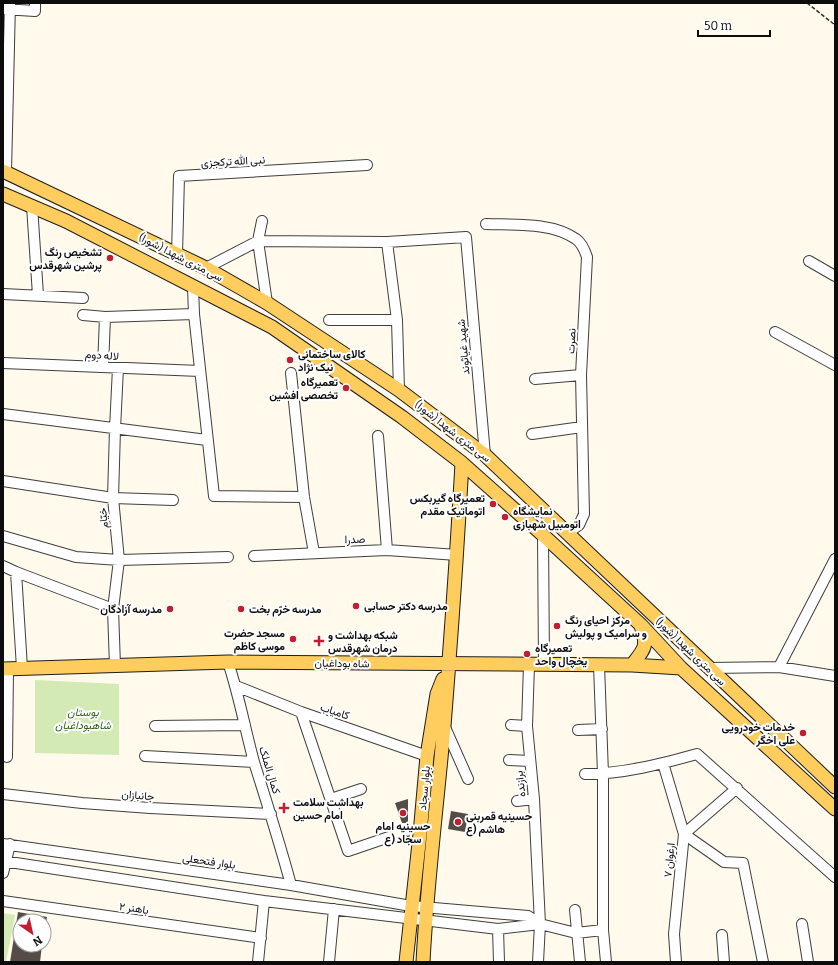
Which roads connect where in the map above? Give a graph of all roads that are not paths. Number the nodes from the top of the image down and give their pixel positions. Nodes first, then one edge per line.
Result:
1 (35, 3) edge
2 (7, 7) edge
3 (367, 165) dead end
4 (4, 171) edge
5 (3, 194) edge
6 (32, 206) junction
7 (262, 221) dead end
8 (486, 224) dead end
9 (258, 241) junction
10 (387, 242) junction
11 (177, 255) junction
12 (809, 261) dead end
13 (206, 268) junction
14 (835, 276) edge
15 (193, 287) junction
16 (3, 294) edge
17 (38, 295) junction
18 (83, 298) dead end
19 (267, 303) junction
20 (194, 314) junction
21 (83, 315) dead end
22 (105, 316) junction
23 (329, 320) dead end
24 (397, 320) junction
25 (775, 332) dead end
26 (355, 362) junction
27 (3, 363) edge
28 (835, 365) edge
29 (103, 366) junction
30 (118, 368) junction
31 (200, 371) junction
32 (291, 373) dead end
33 (581, 375) junction
34 (346, 377) junction
35 (535, 379) dead end
36 (399, 390) junction
37 (3, 414) edge
38 (582, 427) junction
39 (115, 429) junction
40 (532, 434) dead end
41 (378, 436) dead end
42 (207, 440) junction
43 (485, 455) junction
44 (462, 463) junction
45 (3, 481) edge
46 (304, 497) junction
47 (113, 498) junction
48 (173, 500) dead end
49 (568, 533) junction
50 (543, 535) junction
51 (3, 536) edge
52 (387, 550) junction
53 (314, 553) junction
54 (457, 555) junction
55 (254, 556) dead end
56 (228, 557) dead end
57 (119, 560) junction
58 (835, 560) edge
59 (3, 566) edge
60 (16, 572) junction
61 (113, 609) junction
62 (641, 625) junction
63 (228, 662) junction
64 (448, 664) junction
65 (529, 665) junction
66 (544, 665) junction
67 (598, 665) junction
68 (632, 665) junction
69 (115, 666) junction
70 (779, 667) junction
71 (22, 668) junction
72 (682, 668) junction
73 (710, 668) junction
74 (5, 669) edge
75 (835, 676) edge
76 (236, 686) junction
77 (301, 712) junction
78 (245, 725) junction
79 (444, 725) junction
80 (511, 725) dead end
81 (155, 726) dead end
82 (527, 726) junction
83 (602, 729) junction
84 (578, 730) dead end
85 (789, 744) junction
86 (145, 756) dead end
87 (427, 756) junction
88 (777, 756) junction
89 (7, 757) dead end
90 (509, 760) dead end
91 (530, 761) junction
92 (254, 762) junction
93 (663, 763) junction
94 (585, 774) dead end
95 (603, 774) junction
96 (468, 779) dead end
97 (835, 787) edge
98 (737, 788) junction
99 (361, 789) dead end
100 (3, 794) edge
101 (331, 799) junction
102 (534, 799) junction
103 (517, 801) dead end
104 (835, 809) edge
105 (271, 814) junction
106 (420, 834) junction
107 (684, 834) junction
108 (389, 837) dead end
109 (434, 837) junction
110 (6, 844) edge
111 (4, 862) edge
112 (3, 874) edge
113 (835, 877) edge
114 (291, 886) junction
115 (3, 901) edge
116 (264, 901) junction
117 (427, 906) junction
118 (334, 909) junction
119 (575, 910) dead end
120 (411, 912) junction
121 (425, 919) junction
122 (540, 924) junction
123 (802, 924) dead end
124 (498, 929) junction
125 (603, 930) junction
126 (576, 933) junction
127 (722, 935) dead end
128 (261, 938) junction
129 (258, 962) edge
130 (329, 962) edge
131 (406, 962) edge
132 (423, 962) edge
133 (499, 962) edge
134 (538, 962) edge
135 (580, 962) edge
136 (606, 962) edge
137 (676, 962) edge
138 (724, 962) edge
139 (763, 962) edge
140 (808, 962) edge

1 - 2 street
2 - 4 street
3 - 11 street, نبی الله ترکجزی
4 - 11 main road, سی متری شهدا (شورا)
5 - 6 main road, سی متری شهدا (شورا)
6 - 15 main road, سی متری شهدا (شورا)
6 - 17 street
7 - 9 street
8 - 33 street, نصرت
9 - 10 street
9 - 13 street
9 - 19 street
10 - 24 street
10 - 43 street, شهید غیاثوند
11 - 13 main road, سی متری شهدا (شورا)
12 - 14 street
13 - 19 main road, سی متری شهدا (شورا)
15 - 20 street
15 - 34 main road, سی متری شهدا (شورا)
16 - 17 street
17 - 18 street
19 - 26 main road, سی متری شهدا (شورا)
20 - 22 street
20 - 31 street
21 - 22 street
22 - 29 street
23 - 24 street
24 - 36 street
25 - 28 street
26 - 34 main road
26 - 36 main road, سی متری شهدا (شورا)
27 - 29 street, لاله دوم
29 - 30 street, لاله دوم
30 - 31 street, لاله دوم
30 - 39 street, خیّام
31 - 42 street
32 - 46 street
33 - 35 street
33 - 38 street, نصرت
34 - 44 main road, سی متری شهدا (شورا)
36 - 43 main road, سی متری شهدا (شورا)
37 - 39 street
38 - 40 street
38 - 49 street, نصرت
39 - 42 street
39 - 47 street, خیّام
41 - 52 street
42 - 46 street
43 - 49 main road, سی متری شهدا (شورا)
44 - 50 main road, سی متری شهدا (شورا)
44 - 54 main road, بلوار سجاد
45 - 47 street
46 - 53 street
47 - 48 street
47 - 57 street, خیّام
49 - 73 main road, سی متری شهدا (شورا)
50 - 62 main road, سی متری شهدا (شورا)
50 - 66 street
51 - 57 street
52 - 53 street, صدرا
52 - 54 street, صدرا
53 - 55 street, صدرا
54 - 64 main road, بلوار سجاد
56 - 57 street
57 - 61 street, خیّام
58 - 70 street
59 - 60 street
60 - 61 street
60 - 71 street
61 - 69 street, خیّام
62 - 68 main road
62 - 72 main road, سی متری شهدا (شورا)
63 - 64 main road, شاه بوداغیان
63 - 69 main road, شاه بوداغیان
63 - 76 street, کمال الملک
64 - 65 main road, شاه بوداغیان
64 - 79 main road, بلوار سجاد
64 - 87 main road, بلوار سجاد
65 - 66 main road, شاه بوداغیان
65 - 82 street, برازنده
66 - 67 main road, شاه بوداغیان
67 - 68 main road, شاه بوداغیان
67 - 83 street
68 - 72 main road, شاه بوداغیان
69 - 71 main road, شاه بوداغیان
70 - 73 street
70 - 75 street
71 - 74 main road, شاه بوداغیان
72 - 88 main road, سی متری شهدا (شورا)
73 - 85 main road, سی متری شهدا (شورا)
74 - 89 street
76 - 77 street, کامیاب
76 - 78 street, کمال الملک
77 - 87 street, کامیاب
77 - 101 street
78 - 81 street
78 - 92 street, کمال الملک
79 - 96 street
79 - 109 main road, بلوار سجاد
80 - 82 street
82 - 91 street, برازنده
83 - 84 street
83 - 95 street
85 - 88 main road
85 - 97 main road, سی متری شهدا (شورا)
86 - 92 street
87 - 106 main road, بلوار سجاد
88 - 104 main road, سی متری شهدا (شورا)
90 - 91 street
91 - 102 street, برازنده
92 - 105 street, کمال الملک
93 - 95 street
93 - 98 street
93 - 107 street, ارغوان ۷
94 - 95 street
95 - 125 street
98 - 107 street
98 - 113 street
99 - 101 street
100 - 105 street, جانبازان
101 - 108 street
102 - 103 street
102 - 122 street, برازنده
105 - 114 street, کمال الملک
106 - 109 main road
106 - 120 main road, بلوار سجاد
107 - 137 street, ارغوان ۷
107 - 139 street
109 - 117 main road, بلوار سجاد
110 - 111 street
110 - 114 street, بلوار فتحعلی
111 - 112 street
111 - 116 street
114 - 120 street, بلوار فتحعلی
115 - 128 street, باهنر ۲
116 - 118 street
116 - 128 street
117 - 120 street
117 - 121 main road, بلوار سجاد
117 - 122 street
118 - 120 street
118 - 130 street
119 - 126 street
120 - 121 street
120 - 131 main road, بلوار سجاد
121 - 124 street
121 - 132 main road, بلوار سجاد
122 - 124 street
122 - 126 street
122 - 134 street, برازنده
123 - 140 street
124 - 133 street
125 - 126 street
125 - 136 street
126 - 135 street
127 - 138 street
128 - 129 street

